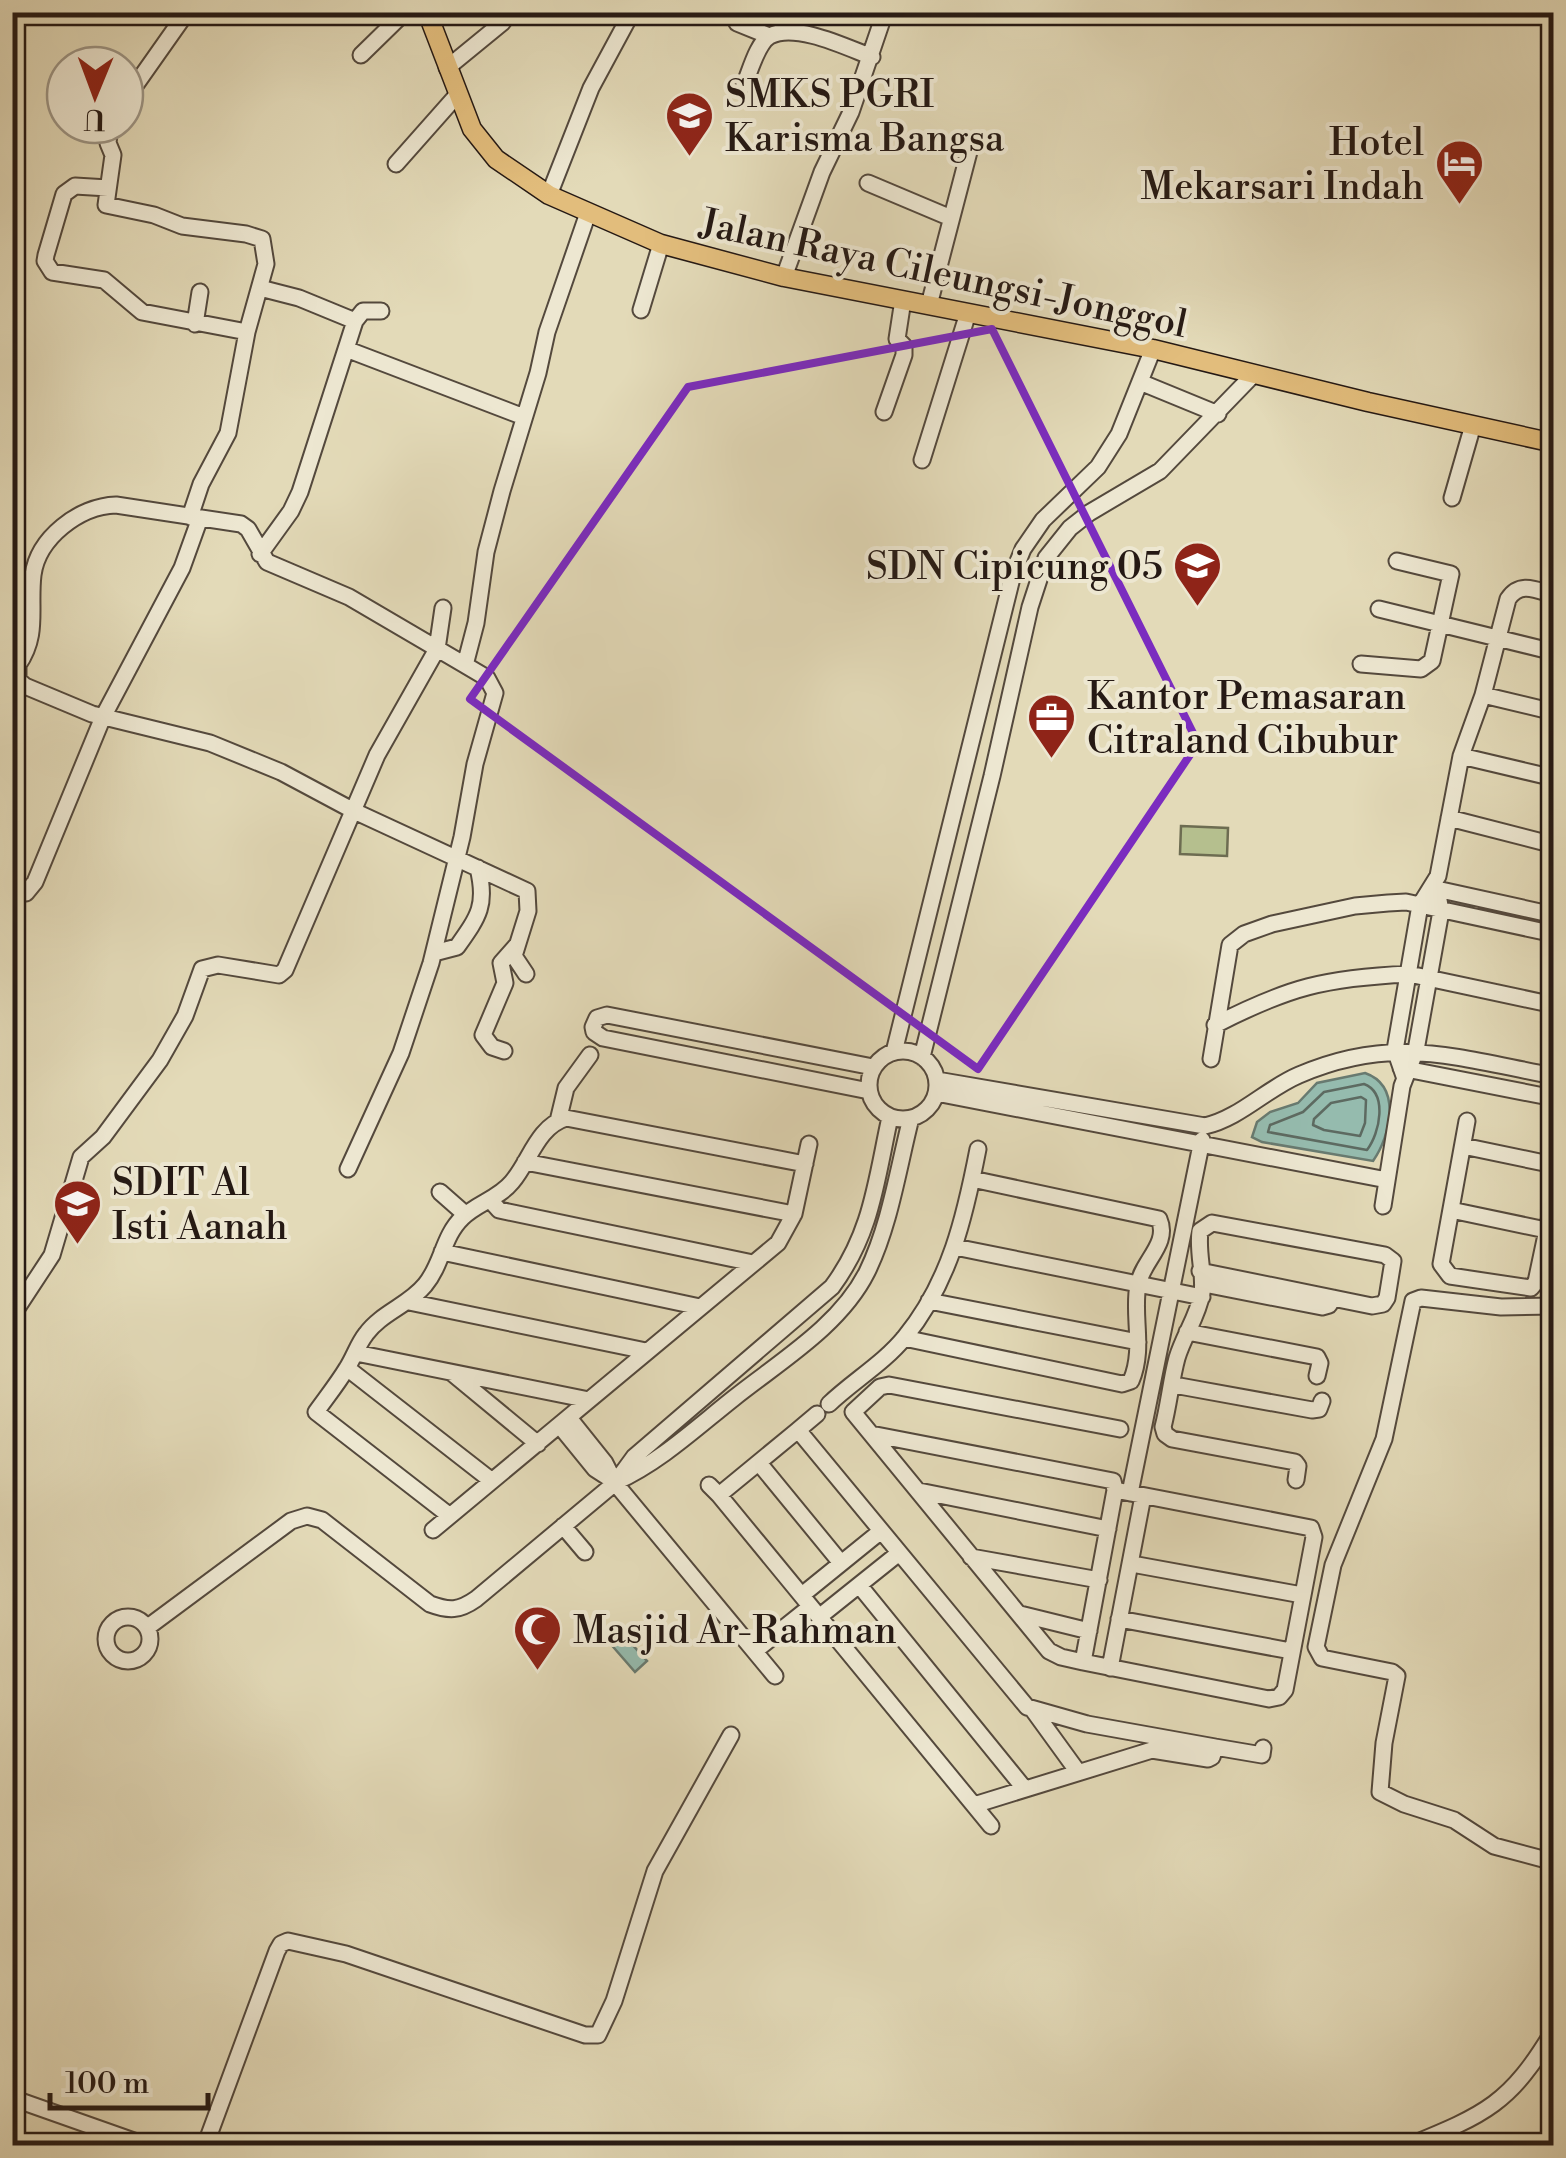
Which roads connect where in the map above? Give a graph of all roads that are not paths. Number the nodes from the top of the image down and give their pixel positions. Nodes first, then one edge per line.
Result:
1 (187, 12) edge
2 (404, 12) edge
3 (427, 12) edge
4 (510, 12) edge
5 (632, 12) edge
6 (885, 12) edge
7 (737, 23) dead end
8 (769, 36) junction
9 (361, 56) dead end
10 (872, 57) junction
11 (447, 68) junction
12 (145, 72) edge
13 (744, 85) dead end
14 (458, 94) junction
15 (972, 144) dead end
16 (109, 145) edge
17 (396, 164) dead end
18 (868, 183) dead end
19 (108, 188) junction
20 (549, 194) junction
21 (588, 214) junction
22 (951, 218) junction
23 (661, 244) junction
24 (784, 278) junction
25 (260, 288) junction
26 (200, 292) dead end
27 (904, 300) junction
28 (929, 305) junction
29 (640, 310) dead end
30 (381, 311) dead end
31 (968, 313) junction
32 (355, 321) junction
33 (196, 324) junction
34 (247, 332) junction
35 (346, 349) junction
36 (1153, 349) junction
37 (1253, 375) junction
38 (1140, 382) junction
39 (884, 412) dead end
40 (1218, 414) junction
41 (524, 417) junction
42 (1473, 425) junction
43 (1554, 443) edge
44 (922, 460) dead end
45 (1452, 498) dead end
46 (195, 518) junction
47 (260, 554) junction
48 (1397, 561) dead end
49 (1554, 594) edge
50 (443, 608) dead end
51 (1379, 609) dead end
52 (1440, 623) junction
53 (1500, 639) junction
54 (437, 649) junction
55 (1554, 652) edge
56 (15, 664) edge
57 (464, 664) junction
58 (1361, 664) dead end
59 (1483, 695) junction
60 (980, 712) junction
61 (1554, 712) edge
62 (103, 716) junction
63 (1004, 716) junction
64 (1461, 756) junction
65 (1554, 778) edge
66 (958, 801) junction
67 (983, 809) junction
68 (354, 811) junction
69 (1449, 818) junction
70 (1554, 845) edge
71 (456, 856) junction
72 (478, 868) junction
73 (1436, 884) junction
74 (12, 893) edge
75 (1420, 905) junction
76 (1441, 910) junction
77 (1554, 915) edge
78 (1554, 934) edge
79 (516, 946) junction
80 (434, 953) junction
81 (526, 974) dead end
82 (1409, 974) junction
83 (1427, 978) junction
84 (1554, 1005) edge
85 (1215, 1025) junction
86 (1395, 1050) junction
87 (1416, 1050) junction
88 (504, 1051) dead end
89 (894, 1052) junction
90 (590, 1055) dead end
91 (922, 1057) junction
92 (1211, 1059) dead end
93 (873, 1068) junction
94 (1404, 1070) junction
95 (1554, 1076) edge
96 (936, 1087) junction
97 (868, 1091) junction
98 (991, 1097) junction
99 (1554, 1098) edge
100 (890, 1117) junction
101 (911, 1118) junction
102 (558, 1121) junction
103 (1467, 1121) dead end
104 (1205, 1126) junction
105 (810, 1144) dead end
106 (1201, 1146) junction
107 (1463, 1146) junction
108 (978, 1148) dead end
109 (525, 1162) junction
110 (805, 1164) junction
111 (1554, 1165) edge
112 (348, 1169) dead end
113 (972, 1179) junction
114 (1387, 1180) junction
115 (440, 1192) dead end
116 (1554, 1198) edge
117 (490, 1201) junction
118 (1383, 1206) dead end
119 (1451, 1210) junction
120 (465, 1214) junction
121 (794, 1214) junction
122 (1546, 1230) junction
123 (955, 1247) junction
124 (442, 1252) junction
125 (753, 1263) junction
126 (1202, 1284) junction
127 (1138, 1285) junction
128 (1171, 1291) junction
129 (409, 1302) junction
130 (929, 1302) junction
131 (1554, 1306) edge
132 (700, 1307) junction
133 (12, 1316) edge
134 (1188, 1332) junction
135 (904, 1338) junction
136 (1138, 1342) junction
137 (646, 1351) junction
138 (356, 1352) junction
139 (347, 1368) junction
140 (451, 1372) junction
141 (1318, 1376) dead end
142 (1174, 1385) junction
143 (589, 1400) junction
144 (1322, 1401) dead end
145 (565, 1422) junction
146 (1120, 1429) dead end
147 (798, 1430) junction
148 (870, 1434) junction
149 (538, 1444) junction
150 (759, 1462) junction
151 (1296, 1480) dead end
152 (492, 1481) junction
153 (615, 1482) junction
154 (920, 1491) junction
155 (1130, 1493) junction
156 (450, 1516) junction
157 (563, 1526) junction
158 (1108, 1529) junction
159 (433, 1530) dead end
160 (880, 1531) junction
161 (584, 1552) dead end
162 (898, 1553) junction
163 (971, 1557) junction
164 (841, 1563) junction
165 (1132, 1564) junction
166 (1099, 1580) junction
167 (859, 1585) junction
168 (1302, 1595) junction
169 (810, 1606) junction
170 (1019, 1614) junction
171 (1120, 1619) junction
172 (148, 1626) dead end
173 (1089, 1631) junction
174 (1291, 1651) junction
175 (755, 1652) junction
176 (1083, 1662) junction
177 (1110, 1668) junction
178 (775, 1676) dead end
179 (1033, 1710) junction
180 (731, 1735) dead end
181 (1152, 1743) junction
182 (1264, 1748) dead end
183 (1078, 1772) junction
184 (1024, 1788) junction
185 (974, 1805) junction
186 (991, 1826) dead end
187 (1554, 1862) edge
188 (1554, 2030) edge
189 (12, 2098) edge
190 (148, 2146) edge
191 (205, 2146) edge
192 (1408, 2146) edge

1 - 12 street
2 - 9 street
3 - 11 main road, Jalan Raya Cileungsi-Jonggol
4 - 11 street
5 - 20 street
6 - 10 street
7 - 8 street
8 - 10 street
8 - 13 street
10 - 24 street
11 - 14 main road, Jalan Raya Cileungsi-Jonggol
14 - 17 street
14 - 20 main road, Jalan Raya Cileungsi-Jonggol
15 - 22 street
16 - 19 street
18 - 22 street
19 - 25 street
19 - 33 street
20 - 21 main road, Jalan Raya Cileungsi-Jonggol
21 - 23 main road, Jalan Raya Cileungsi-Jonggol
21 - 41 street
22 - 28 street
23 - 24 main road, Jalan Raya Cileungsi-Jonggol
23 - 29 street
24 - 27 main road, Jalan Raya Cileungsi-Jonggol
25 - 32 street
25 - 34 street
26 - 33 street
27 - 28 main road, Jalan Raya Cileungsi-Jonggol
27 - 39 street
28 - 31 main road, Jalan Raya Cileungsi-Jonggol
30 - 32 street
31 - 36 main road, Jalan Raya Cileungsi-Jonggol
31 - 44 street
32 - 35 street
33 - 34 street
34 - 46 street
35 - 41 street
35 - 47 street
36 - 37 main road, Jalan Raya Cileungsi-Jonggol
36 - 38 street
37 - 40 street
37 - 42 main road, Jalan Raya Cileungsi-Jonggol
38 - 40 street
38 - 60 street
40 - 63 street
41 - 57 street
42 - 43 main road, Jalan Raya Cileungsi-Jonggol
42 - 45 street
46 - 47 street
46 - 56 street
46 - 62 street
47 - 54 street
48 - 52 street
49 - 53 street
50 - 54 street
51 - 52 street
52 - 53 street
52 - 58 street
53 - 55 street
53 - 59 street
54 - 57 street
54 - 68 street
56 - 62 street
57 - 71 street
59 - 61 street
59 - 64 street
60 - 63 street
60 - 66 street
62 - 68 street
62 - 74 street
63 - 67 street
64 - 65 street
64 - 69 street
66 - 67 street
66 - 89 street
67 - 91 street
68 - 71 street
68 - 133 street
69 - 70 street
69 - 73 street
71 - 72 street
71 - 80 street
72 - 79 street
72 - 80 street
73 - 75 street
73 - 76 street
73 - 77 street
75 - 76 street
75 - 82 street
75 - 85 street
76 - 78 street
76 - 83 street
79 - 81 street
79 - 88 street
80 - 112 street
82 - 83 street
82 - 85 street
82 - 86 street
83 - 84 street
83 - 87 street
85 - 92 street
86 - 87 street
86 - 94 street
86 - 104 street
87 - 94 street
87 - 95 street
89 - 91 street
89 - 93 street
90 - 102 street
91 - 96 street
93 - 97 street
93 - 97 street
94 - 99 street
94 - 114 street
96 - 98 street
96 - 101 street
97 - 100 street
98 - 104 street
98 - 106 street
100 - 101 street
100 - 153 street
101 - 153 street
102 - 109 street
102 - 110 street
103 - 107 street
104 - 106 street
105 - 110 street
106 - 114 street
106 - 128 street
107 - 111 street
107 - 119 street
108 - 113 street
109 - 117 street
109 - 121 street
110 - 121 street
113 - 123 street
113 - 127 street
114 - 118 street
115 - 120 street
116 - 122 street
117 - 120 street
117 - 125 street
119 - 122 street
119 - 122 street
120 - 124 street
121 - 125 street
123 - 127 street
123 - 130 street
124 - 129 street
124 - 132 street
125 - 132 street
126 - 126 street
126 - 128 street
126 - 134 street
127 - 128 street
127 - 136 street
128 - 155 street
129 - 137 street
129 - 138 street
130 - 135 street
130 - 136 street
131 - 187 street
132 - 137 street
134 - 141 street
134 - 142 street
135 - 136 street
135 - 147 street
137 - 143 street
138 - 139 street
138 - 140 street
139 - 152 street
139 - 156 street
140 - 143 street
140 - 149 street
142 - 144 street
142 - 151 street
143 - 145 street
145 - 149 street
145 - 153 street
146 - 148 street
147 - 150 street
147 - 160 street
148 - 154 street
148 - 155 street
149 - 152 street
150 - 164 street
150 - 169 street
152 - 156 street
153 - 157 street
153 - 175 street
154 - 158 street
154 - 163 street
155 - 158 street
155 - 165 street
155 - 168 street
156 - 159 street
157 - 161 street
157 - 172 street
158 - 166 street
160 - 162 street
160 - 164 street
162 - 167 street
162 - 179 street
163 - 166 street
163 - 170 street
164 - 169 street
165 - 168 street
165 - 171 street
166 - 173 street
167 - 169 street
167 - 184 street
168 - 174 street
169 - 175 street
169 - 185 street
170 - 173 street
170 - 176 street
171 - 174 street
171 - 177 street
173 - 176 street
174 - 177 street
175 - 178 street
176 - 177 street
179 - 181 street
179 - 183 street
180 - 191 street
181 - 182 street
181 - 183 street
183 - 184 street
184 - 185 street
185 - 186 street
188 - 192 street
189 - 190 street

